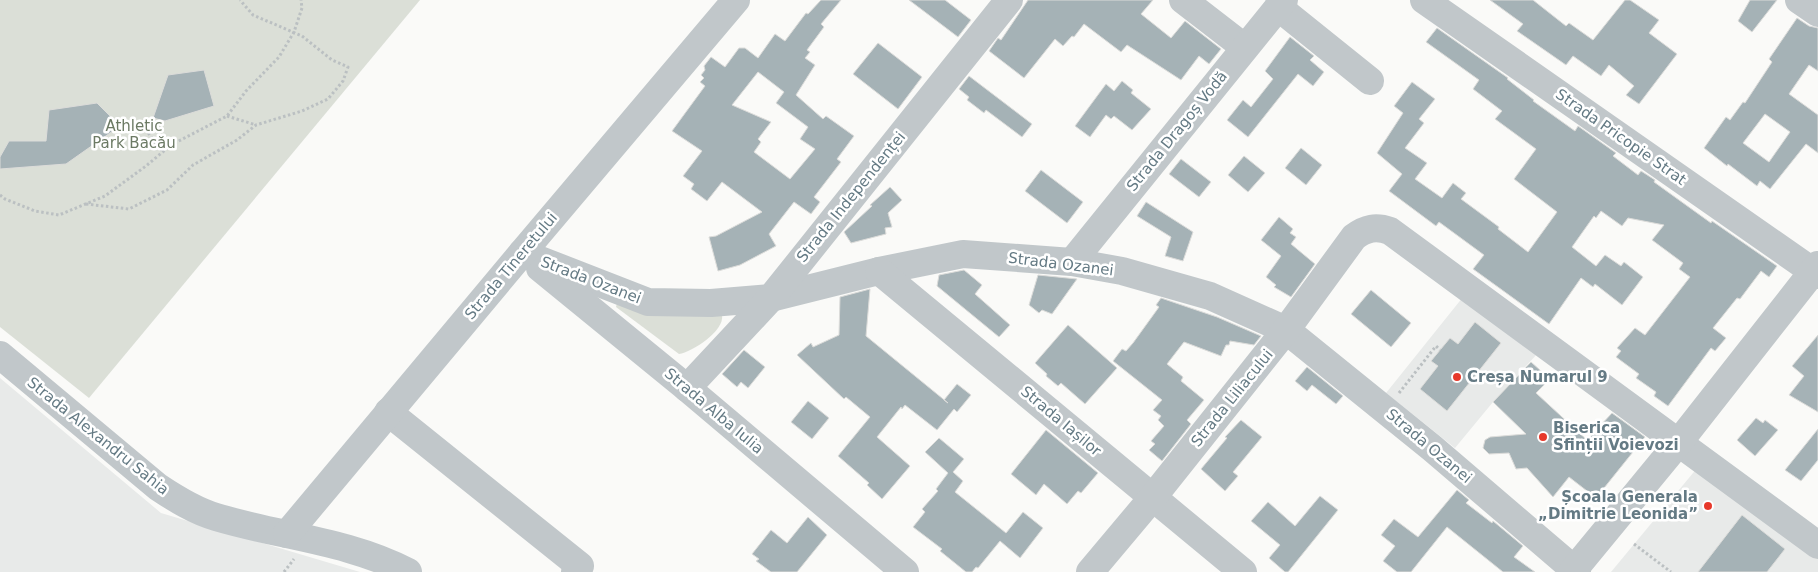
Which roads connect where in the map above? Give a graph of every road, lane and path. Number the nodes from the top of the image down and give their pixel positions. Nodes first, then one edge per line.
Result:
1 (240, 0) edge
2 (301, 0) edge
3 (736, 0) edge
4 (1009, 0) edge
5 (1183, 0) edge
6 (1424, 0) edge
7 (1799, 0) edge
8 (1281, 3) edge
9 (1818, 13) edge
10 (294, 32) junction
11 (1244, 47) junction
12 (1370, 81) dead end
13 (227, 116) junction
14 (140, 121) dead end
15 (256, 125) junction
16 (163, 152) junction
17 (0, 195) edge
18 (86, 204) junction
19 (522, 253) junction
20 (1072, 262) junction
21 (1816, 270) edge
22 (879, 271) junction
23 (771, 298) junction
24 (1286, 330) junction
25 (1440, 350) dead end
26 (0, 355) edge
27 (687, 388) junction
28 (1394, 400) dead end
29 (388, 412) junction
30 (1679, 442) junction
31 (1153, 498) junction
32 (287, 534) junction
33 (1634, 544) dead end
34 (1818, 545) edge
35 (1575, 571) edge
36 (408, 572) edge
37 (575, 572) edge
38 (905, 572) edge
39 (1090, 572) edge
40 (1243, 572) edge
41 (1671, 572) edge

1 - 10 path
2 - 10 path
3 - 19 street, Strada Tineretului
4 - 23 street, Strada Independenței
5 - 11 street
6 - 21 street, Strada Pricopie Strat
7 - 9 street
8 - 11 street, Strada Dragoș Vodă
8 - 12 street
10 - 13 path
10 - 15 path
11 - 20 street, Strada Dragoș Vodă
13 - 15 path
13 - 16 path
14 - 16 path
15 - 18 path
16 - 18 path
17 - 18 path
19 - 23 street, Strada Ozanei
19 - 27 street, Strada Alba Iulia
19 - 29 street, Strada Tineretului
20 - 22 street, Strada Ozanei
20 - 24 street, Strada Ozanei
21 - 30 street
22 - 23 street, Strada Ozanei
22 - 31 street, Strada Iașilor
23 - 27 street, Strada Independenței
24 - 30 street, Strada Liliacului
24 - 31 street, Strada Liliacului
24 - 35 street, Strada Ozanei
25 - 28 path
26 - 32 street, Strada Alexandru Sahia
27 - 38 street, Strada Alba Iulia
29 - 32 street, Strada Tineretului
29 - 37 street
30 - 34 street
30 - 35 street
31 - 39 street, Strada Liliacului
31 - 40 street, Strada Iașilor
32 - 36 street, Strada Alexandru Sahia
33 - 41 path

